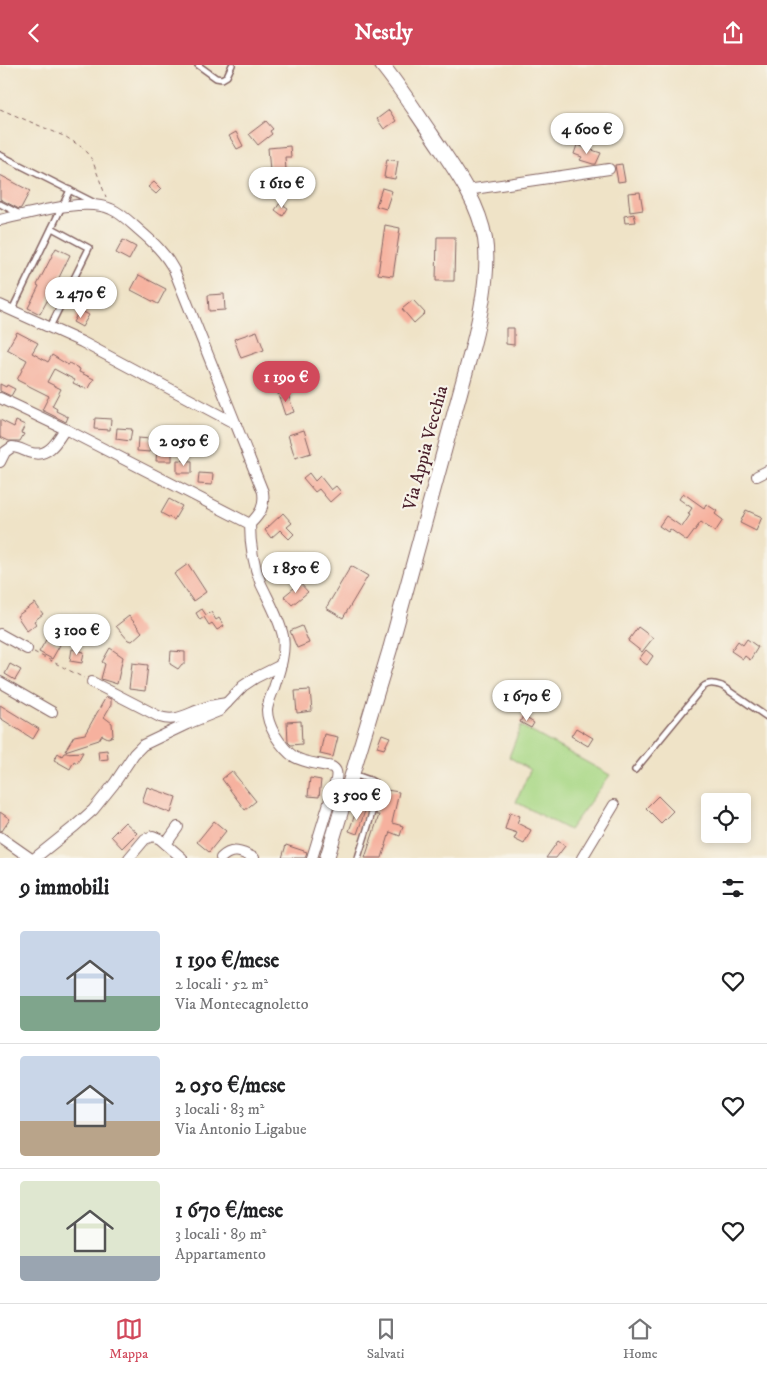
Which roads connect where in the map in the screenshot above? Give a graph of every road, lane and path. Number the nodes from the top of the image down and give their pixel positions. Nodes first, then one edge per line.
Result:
1 (198, 65) edge
2 (232, 65) edge
3 (382, 65) edge
4 (394, 72) edge
5 (0, 109) edge
6 (0, 155) edge
7 (609, 169) dead end
8 (468, 190) junction
9 (70, 191) junction
10 (0, 204) edge
11 (98, 205) junction
12 (62, 207) junction
13 (110, 208) junction
14 (22, 215) junction
15 (0, 220) edge
16 (52, 228) junction
17 (0, 305) edge
18 (12, 310) junction
19 (50, 327) junction
20 (0, 398) edge
21 (236, 424) junction
22 (65, 429) junction
23 (0, 462) edge
24 (767, 471) edge
25 (757, 476) dead end
26 (250, 524) junction
27 (0, 634) edge
28 (27, 649) joint
29 (281, 665) junction
30 (0, 682) edge
31 (92, 682) joint
32 (228, 702) junction
33 (52, 712) dead end
34 (767, 717) edge
35 (634, 770) dead end
36 (353, 774) junction
37 (614, 805) dead end
38 (178, 827) dead end
39 (0, 837) edge
40 (166, 843) junction
41 (30, 858) edge
42 (35, 858) edge
43 (129, 858) edge
44 (182, 858) edge
45 (221, 858) edge
46 (254, 858) edge
47 (312, 858) edge
48 (327, 858) edge
49 (358, 858) edge
50 (582, 858) edge

1 - 2 lane
3 - 4 main road, Via Appia Vecchia
4 - 8 main road, Via Appia Vecchia
5 - 13 path
6 - 9 lane
7 - 8 street
8 - 36 main road, Via Appia Vecchia
9 - 11 lane
9 - 12 lane
10 - 14 lane
11 - 12 street
11 - 13 street
12 - 14 street
12 - 16 lane
13 - 21 street
14 - 15 street
16 - 18 lane
16 - 19 lane
17 - 18 street
18 - 19 street
19 - 21 street
20 - 22 street
21 - 26 street
22 - 23 street
22 - 26 street
24 - 25 street
26 - 29 street
27 - 28 street
28 - 31 path
29 - 32 street
29 - 47 street
30 - 33 street
31 - 32 street
32 - 42 street
34 - 35 lane
36 - 48 main road, Via Appia Vecchia
36 - 49 lane
37 - 50 street
38 - 40 street
39 - 41 street
40 - 43 street
40 - 44 street
45 - 46 street

